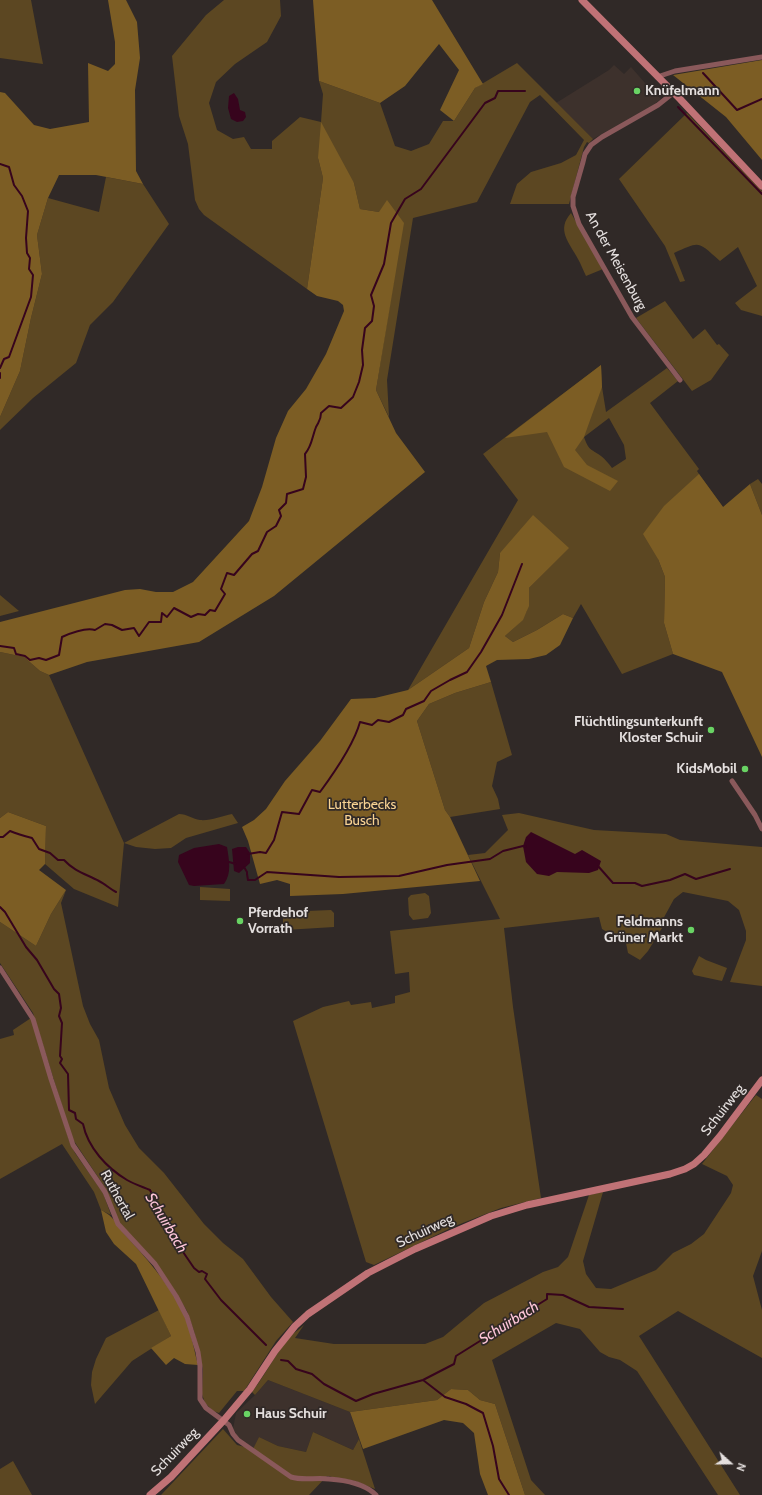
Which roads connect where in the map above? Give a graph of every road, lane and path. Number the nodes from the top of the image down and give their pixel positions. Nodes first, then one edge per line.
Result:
1 (582, 0) edge
2 (762, 58) edge
3 (657, 77) junction
4 (673, 92) junction
5 (762, 186) edge
6 (680, 380) dead end
7 (732, 781) dead end
8 (762, 829) edge
9 (0, 968) edge
10 (762, 1080) edge
11 (224, 1420) junction
12 (150, 1495) edge
13 (376, 1495) edge

1 - 3 main road
2 - 3 street
3 - 4 main road
4 - 5 main road
4 - 6 street, An der Meisenburg
7 - 8 street
9 - 11 street, Ruthertal
10 - 11 main road, Schuirweg
11 - 12 main road, Schuirweg
11 - 13 street

